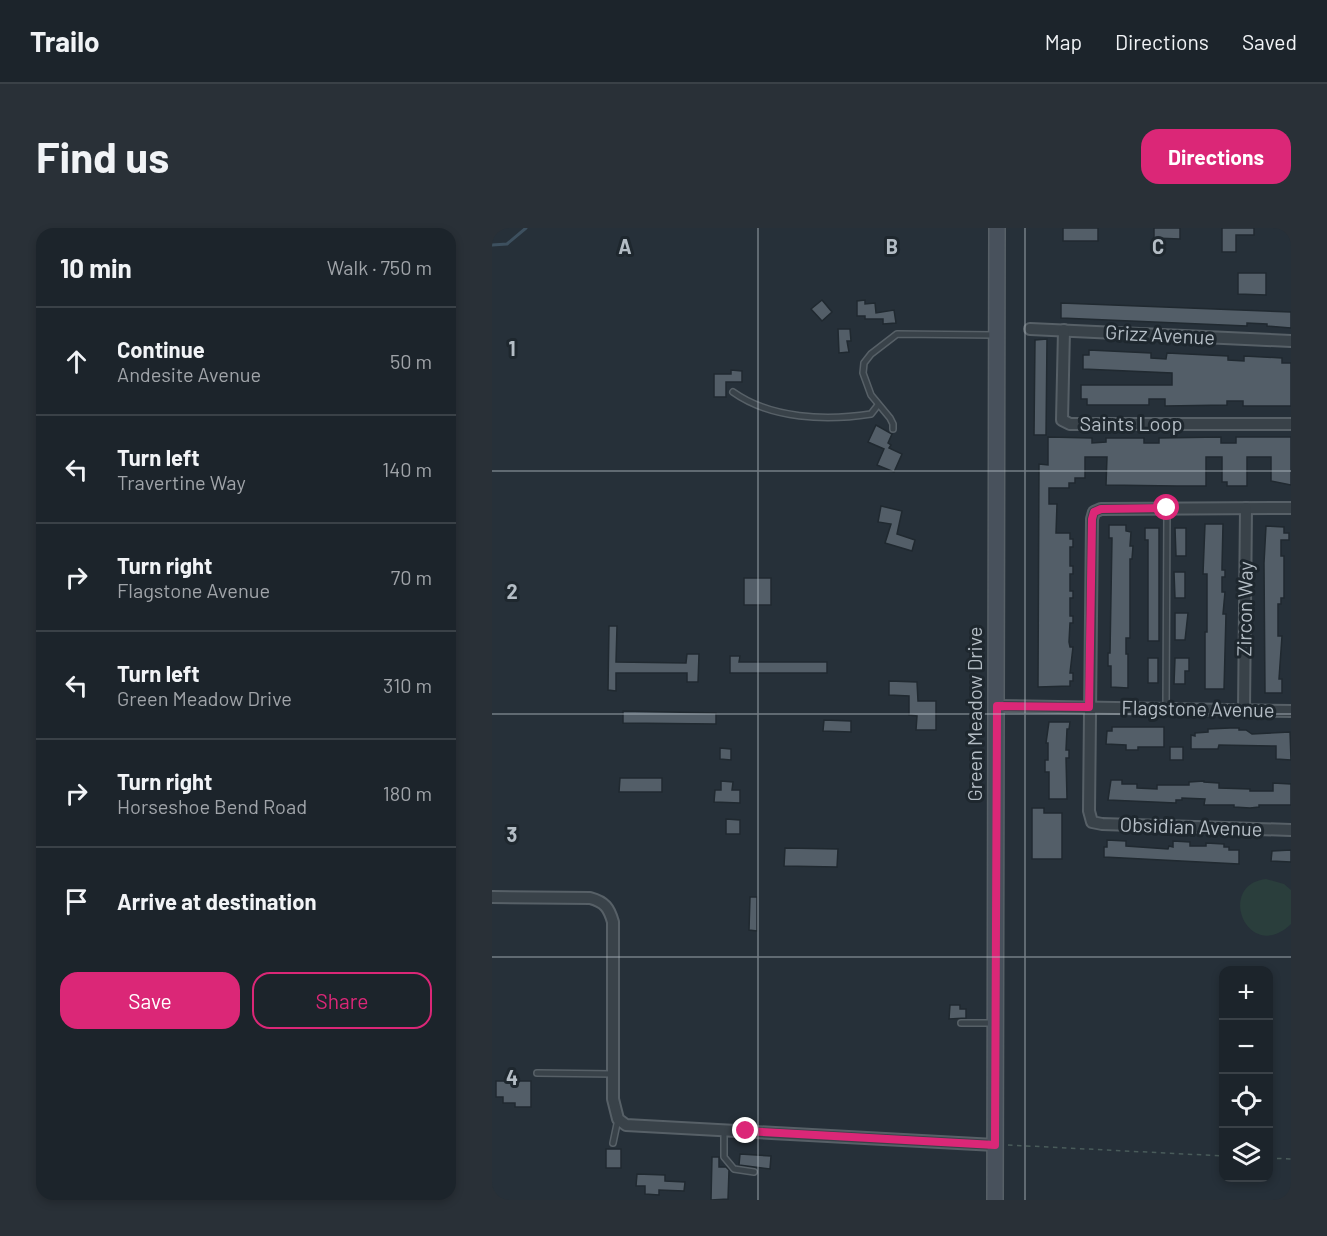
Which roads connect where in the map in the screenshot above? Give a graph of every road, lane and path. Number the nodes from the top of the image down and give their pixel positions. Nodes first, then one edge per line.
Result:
1 (998, 228) edge
2 (1030, 329) dead end
3 (1064, 330) junction
4 (997, 335) junction
5 (1291, 341) edge
6 (733, 392) dead end
7 (878, 405) junction
8 (1291, 424) edge
9 (893, 429) dead end
10 (1167, 508) junction
11 (1246, 508) junction
12 (1291, 508) edge
13 (997, 706) junction
14 (1089, 707) junction
15 (1166, 709) junction
16 (1244, 710) junction
17 (1291, 711) edge
18 (1291, 830) edge
19 (492, 897) edge
20 (961, 1023) dead end
21 (995, 1023) junction
22 (537, 1073) dead end
23 (613, 1074) junction
24 (618, 1119) junction
25 (724, 1130) junction
26 (613, 1143) dead end
27 (995, 1145) junction
28 (1219, 1156) edge
29 (1273, 1158) edge
30 (1291, 1159) edge
31 (754, 1172) dead end
32 (995, 1200) edge

1 - 4 main road, Green Meadow Drive
2 - 3 street, Grizz Avenue
3 - 5 street, Grizz Avenue
3 - 8 street, Saints Loop
4 - 7 lane
4 - 13 main road, Green Meadow Drive
6 - 7 lane
7 - 9 lane
10 - 11 street
10 - 14 street
10 - 15 lane
11 - 12 street
11 - 16 street, Zircon Way
13 - 14 street, Flagstone Avenue
13 - 21 main road, Green Meadow Drive
14 - 15 street, Flagstone Avenue
14 - 18 street, Obsidian Avenue
15 - 16 street, Flagstone Avenue
16 - 17 street, Flagstone Avenue
19 - 23 street
20 - 21 lane
21 - 27 main road, Green Meadow Drive
22 - 23 lane
23 - 24 street
24 - 25 street
24 - 26 lane
25 - 27 street
25 - 31 lane
27 - 28 path
27 - 32 main road, Green Meadow Drive
29 - 30 path

